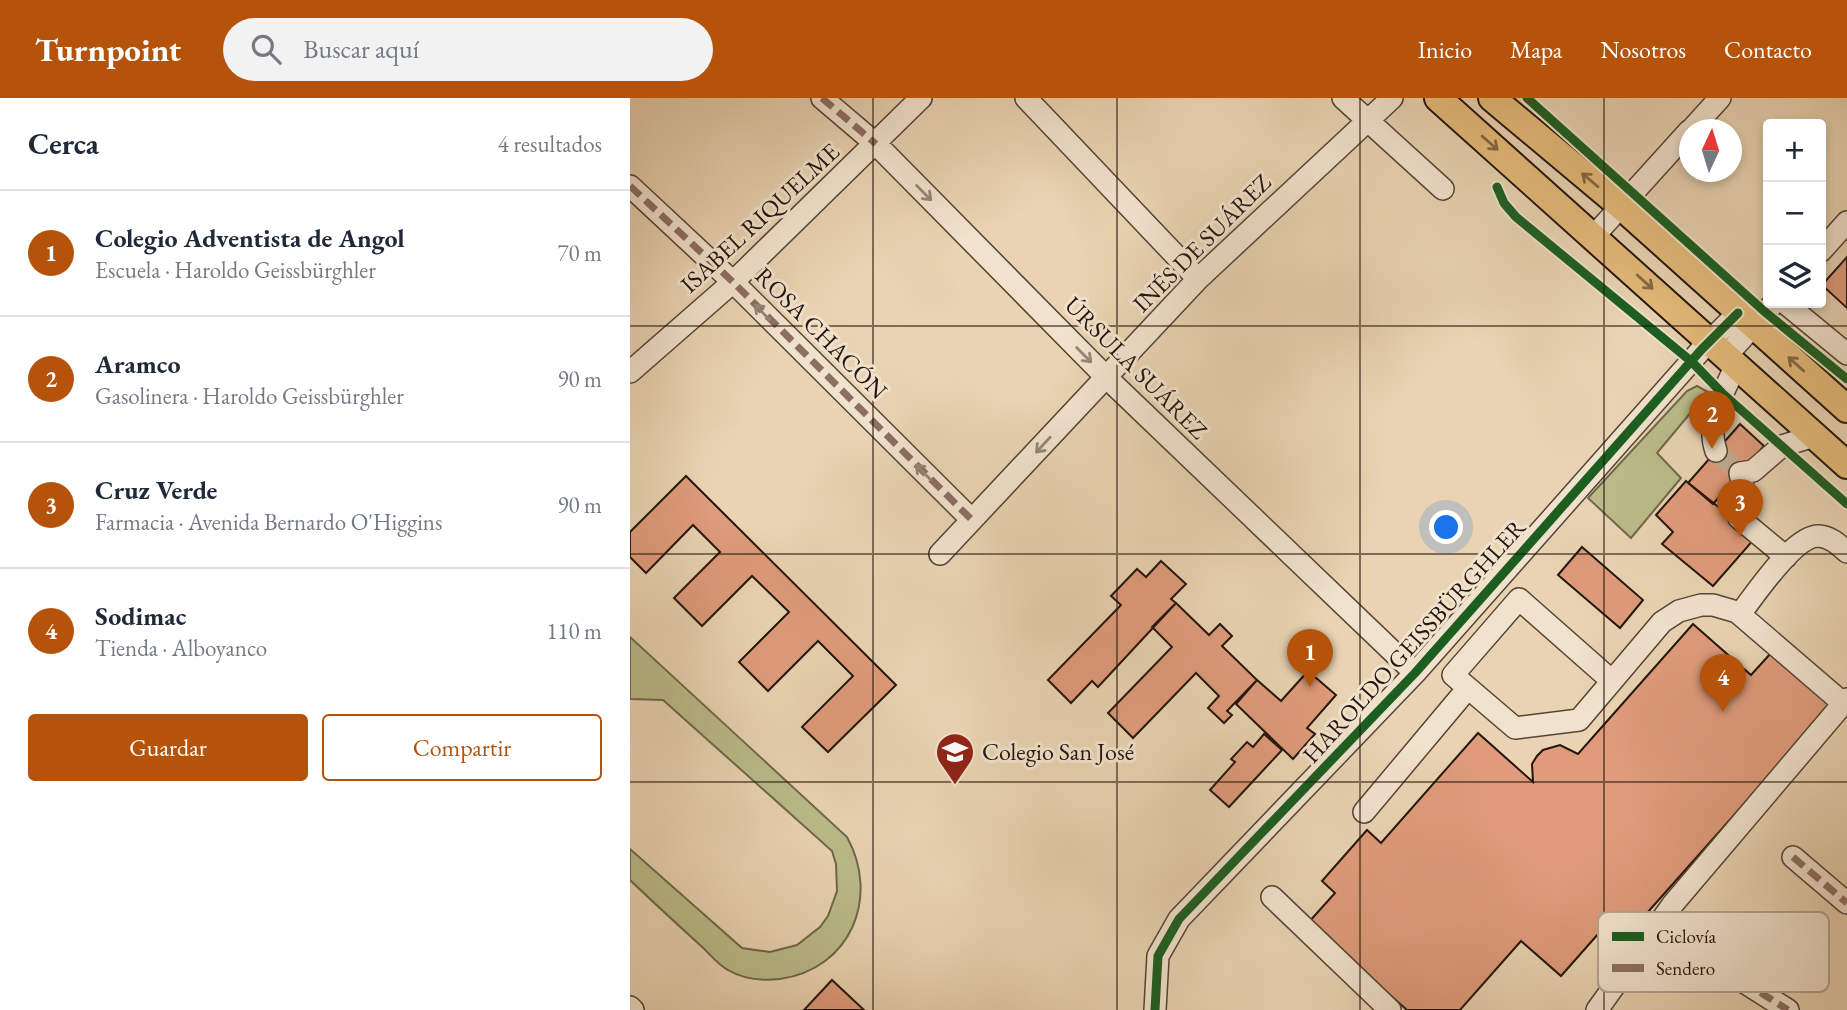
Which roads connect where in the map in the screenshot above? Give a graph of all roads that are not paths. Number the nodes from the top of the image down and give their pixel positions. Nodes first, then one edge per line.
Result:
1 (822, 98) edge
2 (921, 98) edge
3 (1026, 98) edge
4 (1343, 98) edge
5 (1392, 98) edge
6 (1438, 98) edge
7 (1492, 98) edge
8 (1720, 98) edge
9 (1700, 119) edge
10 (1368, 120) junction
11 (1679, 142) edge
12 (876, 144) junction
13 (630, 186) edge
14 (1443, 189) dead end
15 (1621, 206) junction
16 (1847, 222) edge
17 (1594, 236) junction
18 (1826, 245) edge
19 (1198, 279) junction
20 (733, 282) junction
21 (1765, 308) edge
22 (1791, 308) edge
23 (1746, 319) junction
24 (1724, 354) junction
25 (1847, 354) edge
26 (630, 372) edge
27 (1106, 377) junction
28 (1847, 409) edge
29 (1814, 436) junction
30 (1716, 451) tunnel mouth
31 (1845, 458) edge
32 (972, 520) junction
33 (1847, 552) edge
34 (940, 554) dead end
35 (1786, 557) junction
36 (1500, 577) junction
37 (1519, 599) junction
38 (1740, 614) junction
39 (1415, 673) junction
40 (1612, 681) junction
41 (1468, 688) junction
42 (1845, 701) edge
43 (1364, 812) dead end
44 (1793, 857) dead end
45 (1272, 897) dead end
46 (1847, 903) edge
47 (1667, 912) edge
48 (1610, 992) edge
49 (1760, 992) edge
50 (1155, 1010) edge
51 (1390, 1010) edge
52 (1597, 1010) edge
53 (1788, 1010) edge

1 - 12 street, ÚRSULA SUÁREZ
2 - 12 street, ISABEL RIQUELME
3 - 19 street
4 - 10 street
5 - 10 street, INÉS DE SUÁREZ
6 -> 17 main road
15 -> 7 main road
8 - 9 street
10 - 14 street
10 - 19 street, INÉS DE SUÁREZ
11 - 15 street
12 - 20 street, ISABEL RIQUELME
12 -> 27 street, ÚRSULA SUÁREZ
13 - 20 street, ROSA CHACÓN
15 - 17 street
15 - 23 main road
16 - 18 street
17 -> 24 main road
19 - 27 street, INÉS DE SUÁREZ
20 - 26 street, ISABEL RIQUELME
32 -> 20 street, ROSA CHACÓN
21 - 23 street, HAROLDO GEISSBÜRGHLER
22 - 25 street
23 - 24 street, HAROLDO GEISSBÜRGHLER
28 -> 23 main road
24 - 29 main road
24 - 30 street
24 - 36 street, HAROLDO GEISSBÜRGHLER
27 -> 32 street, INÉS DE SUÁREZ
27 - 39 street, ÚRSULA SUÁREZ
29 - 31 main road
29 - 35 street
32 - 34 street, INÉS DE SUÁREZ
33 - 35 street
35 - 38 street
36 - 37 street
36 - 39 street, HAROLDO GEISSBÜRGHLER
37 - 40 street
37 - 41 street
38 - 40 street
38 - 42 street
39 - 50 street, HAROLDO GEISSBÜRGHLER
40 - 41 street
41 - 43 street
42 - 47 street
44 - 46 street
45 - 51 street
48 - 52 street
49 - 53 street

